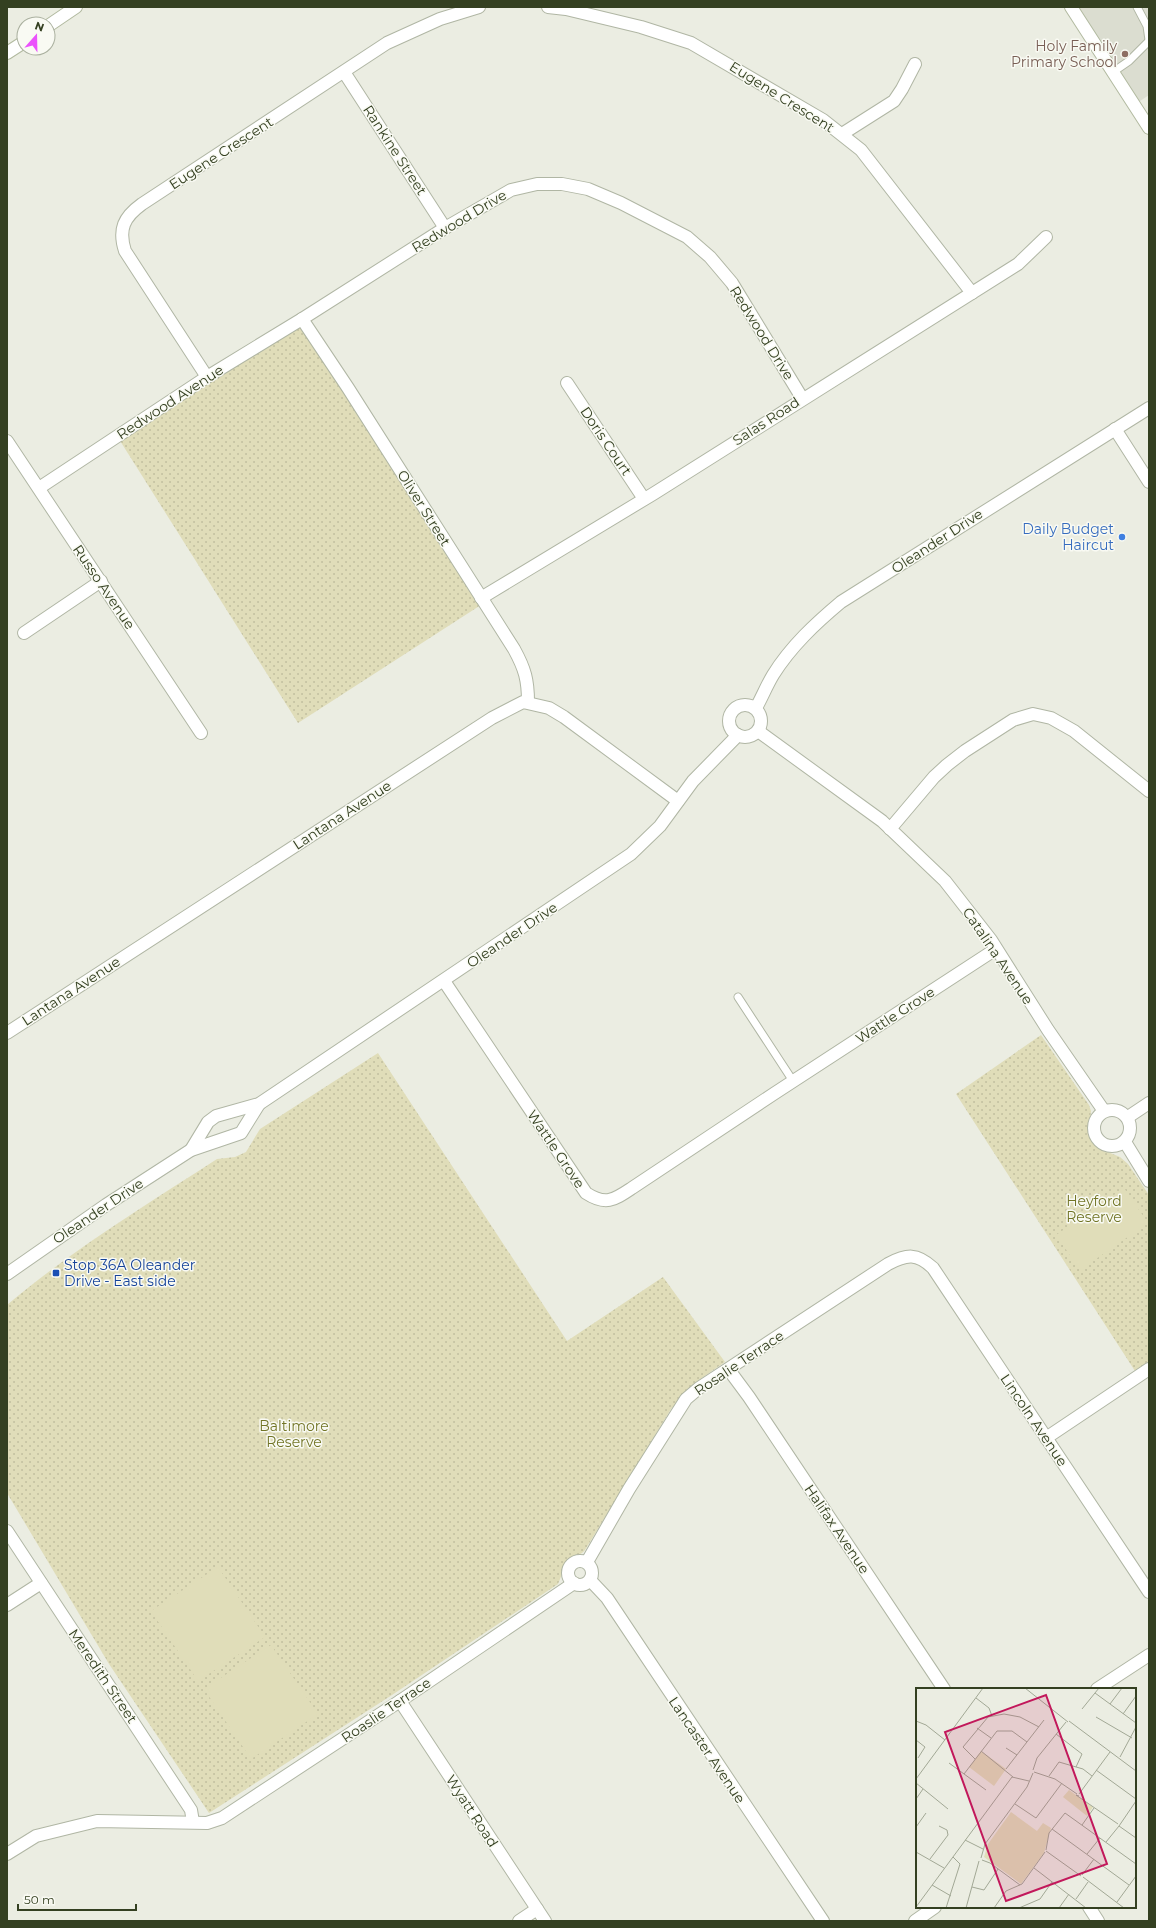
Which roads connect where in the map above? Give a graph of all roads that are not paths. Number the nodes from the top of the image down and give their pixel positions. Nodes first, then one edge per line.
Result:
1 (76, 7) edge
2 (479, 7) edge
3 (548, 7) edge
4 (1071, 7) edge
5 (1137, 7) edge
6 (56, 21) edge
7 (1149, 40) edge
8 (16, 48) edge
9 (7, 54) edge
10 (915, 64) dead end
11 (344, 72) junction
12 (1113, 72) junction
13 (1149, 128) edge
14 (842, 134) junction
15 (445, 228) junction
16 (1046, 237) dead end
17 (972, 293) junction
18 (302, 319) junction
19 (207, 377) junction
20 (567, 383) dead end
21 (802, 398) junction
22 (1149, 408) edge
23 (1115, 429) junction
24 (7, 441) edge
25 (1149, 482) edge
26 (39, 488) junction
27 (644, 499) junction
28 (100, 581) junction
29 (481, 598) junction
30 (24, 633) dead end
31 (528, 702) junction
32 (756, 708) junction
33 (758, 731) junction
34 (201, 733) dead end
35 (738, 735) junction
36 (1149, 791) edge
37 (678, 801) junction
38 (890, 829) junction
39 (996, 949) junction
40 (444, 981) junction
41 (738, 997) dead end
42 (7, 1033) edge
43 (793, 1081) junction
44 (1149, 1103) edge
45 (259, 1104) junction
46 (1104, 1111) junction
47 (1128, 1117) junction
48 (1124, 1142) junction
49 (192, 1150) junction
50 (1149, 1181) edge
51 (914, 1256) joint
52 (7, 1274) edge
53 (1149, 1369) edge
54 (728, 1370) junction
55 (1046, 1438) junction
56 (7, 1531) edge
57 (587, 1562) junction
58 (590, 1580) junction
59 (41, 1583) junction
60 (574, 1583) junction
61 (1149, 1592) edge
62 (7, 1605) edge
63 (1149, 1655) edge
64 (943, 1688) edge
65 (1099, 1688) edge
66 (400, 1701) junction
67 (193, 1822) junction
68 (7, 1854) edge
69 (934, 1908) edge
70 (1090, 1908) edge
71 (537, 1909) junction
72 (519, 1921) edge
73 (545, 1921) edge
74 (823, 1921) edge
75 (915, 1921) edge
76 (1098, 1921) edge

1 - 6 street
2 - 11 street, Eugene Crescent
3 - 14 street, Eugene Crescent
4 - 12 street
5 - 7 lane
7 - 12 lane
8 - 9 street
10 - 14 street
11 - 15 street, Rankine Street
11 - 19 street, Eugene Crescent
12 - 13 street
14 - 17 street, Eugene Crescent
15 - 18 street, Redwood Drive
15 - 21 street, Redwood Drive
16 - 17 street, Salas Road
17 - 21 street, Salas Road
18 - 19 street, Redwood Avenue
18 - 29 street, Oliver Street
19 - 26 street, Redwood Avenue
20 - 27 street, Doris Court
21 - 27 street, Salas Road
22 - 23 street, Oleander Drive
23 - 25 street
23 - 32 street, Oleander Drive
24 - 26 street, Russo Avenue
26 - 28 street, Russo Avenue
27 - 29 street, Salas Road
28 - 30 street
28 - 34 street, Russo Avenue
29 - 31 street, Oliver Street
31 - 37 street
31 - 42 street, Lantana Avenue
32 - 33 street
32 - 35 street
33 - 35 street
33 - 38 street, Catalina Avenue
35 - 37 street, Oleander Drive
36 - 38 street
37 - 40 street, Oleander Drive
38 - 39 street, Catalina Avenue
39 - 43 street, Wattle Grove
39 - 46 street, Catalina Avenue
40 - 43 street, Wattle Grove
40 - 45 street, Oleander Drive
41 - 43 lane
44 - 47 street
45 - 49 street, Oleander Drive
45 - 49 street, Oleander Drive
46 - 47 street
46 - 48 street
47 - 48 street
48 - 50 street
49 - 52 street, Oleander Drive
51 - 54 street, Rosalie Terrace
51 - 55 street, Lincoln Avenue
53 - 55 street
54 - 57 street, Rosalie Terrace
54 - 64 street, Halifax Avenue
55 - 61 street, Lincoln Avenue
56 - 59 street, Meredith Street
57 - 58 street
57 - 60 street
58 - 60 street
58 - 74 street, Lancaster Avenue
59 - 62 street
59 - 67 street, Meredith Street
60 - 66 street, Roaslie Terrace
63 - 65 street
66 - 67 street, Roaslie Terrace
66 - 71 street, Wyatt Road
67 - 68 street
69 - 75 street
70 - 76 street
71 - 72 street
71 - 73 street, Wyatt Road

